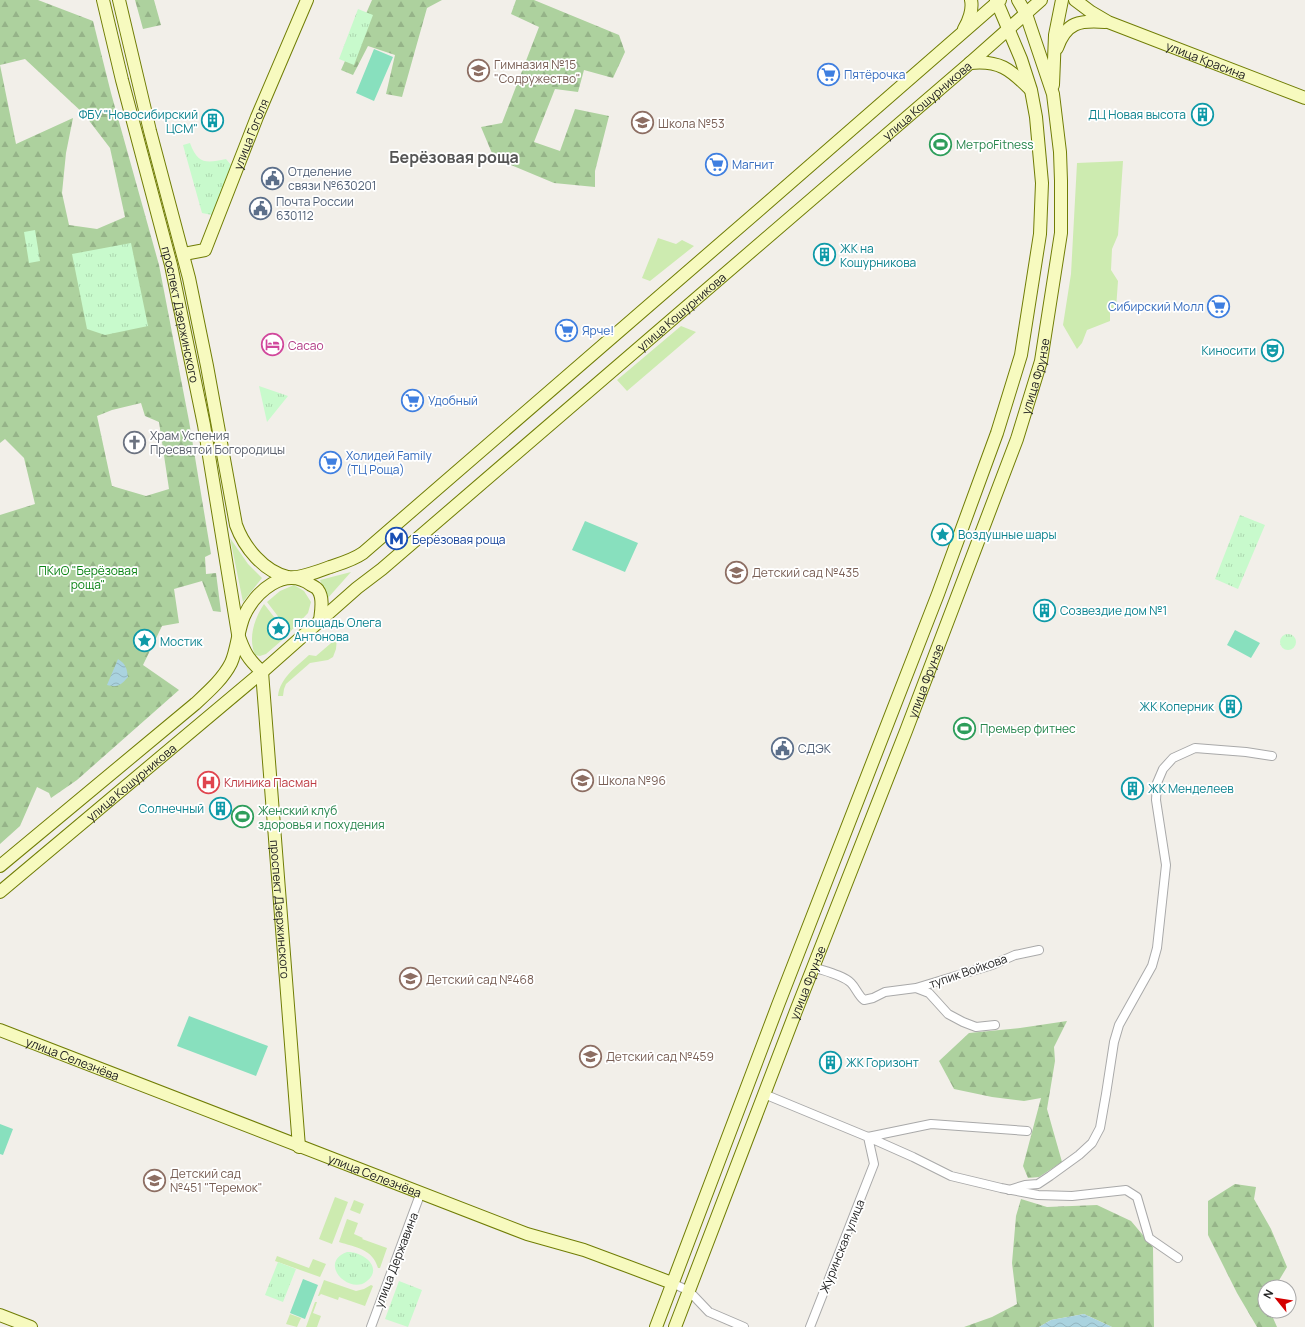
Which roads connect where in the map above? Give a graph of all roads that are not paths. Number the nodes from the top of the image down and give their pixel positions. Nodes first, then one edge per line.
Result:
1 (103, 0) edge
2 (119, 0) edge
3 (307, 0) edge
4 (971, 0) edge
5 (1018, 0) edge
6 (1041, 0) edge
7 (1062, 0) edge
8 (1075, 0) edge
9 (998, 1) edge
10 (1026, 14) junction
11 (1108, 22) junction
12 (1008, 29) junction
13 (958, 37) junction
14 (1054, 56) junction
15 (970, 63) junction
16 (1030, 90) junction
17 (1053, 94) junction
18 (1305, 98) edge
19 (184, 254) junction
20 (289, 577) junction
21 (320, 620) junction
22 (238, 634) junction
23 (913, 657) junction
24 (932, 663) junction
25 (262, 672) junction
26 (882, 739) junction
27 (900, 745) junction
28 (1272, 756) dead end
29 (0, 866) edge
30 (0, 892) edge
31 (1039, 950) dead end
32 (813, 967) junction
33 (916, 988) junction
34 (995, 1025) dead end
35 (0, 1030) edge
36 (764, 1094) junction
37 (1027, 1131) dead end
38 (868, 1137) junction
39 (299, 1146) junction
40 (1009, 1190) junction
41 (421, 1192) junction
42 (1178, 1258) dead end
43 (672, 1283) junction
44 (689, 1291) junction
45 (0, 1316) edge
46 (31, 1327) edge
47 (370, 1327) edge
48 (656, 1327) edge
49 (675, 1327) edge
50 (744, 1327) edge
51 (810, 1327) edge

1 - 22 main road, проспект Дзержинского
2 - 19 main road, проспект Дзержинского
3 - 19 main road, улица Гоголя
4 - 13 main road
5 - 10 main road, улица Фрунзе
6 - 10 main road, улица Кошурникова
7 - 14 main road
8 - 11 main road, улица Красина
9 - 12 main road, улица Фрунзе
9 - 13 main road, улица Кошурникова
10 - 12 main road, улица Кошурникова
10 - 17 main road, улица Фрунзе
11 - 14 main road, улица Красина
11 - 18 main road, улица Красина
12 - 15 main road, улица Кошурникова
12 - 16 main road, улица Фрунзе
13 - 20 main road, улица Кошурникова
14 - 17 main road
15 - 16 main road
15 - 21 main road, улица Кошурникова
16 - 23 main road, улица Фрунзе
17 - 24 main road, улица Фрунзе
19 - 20 main road, проспект Дзержинского
20 - 21 main road
20 - 22 main road
21 - 25 main road
22 - 25 main road
22 - 29 main road, улица Кошурникова
23 - 24 main road
23 - 26 main road, улица Фрунзе
24 - 27 main road, улица Фрунзе
25 - 30 main road, улица Кошурникова
25 - 39 main road, проспект Дзержинского
26 - 27 main road
26 - 43 main road, улица Фрунзе
27 - 32 main road, улица Фрунзе
28 - 40 street
31 - 33 street, тупик Войкова
32 - 33 street
32 - 36 main road, улица Фрунзе
33 - 34 street, тупик Войкова
35 - 39 main road, улица Селезнёва
36 - 38 street
36 - 44 main road, улица Фрунзе
37 - 38 street
38 - 40 street
38 - 51 street, Журинская улица
39 - 41 main road, улица Селезнёва
40 - 42 street
41 - 43 main road, улица Селезнёва
41 - 47 street, улица Державина
43 - 44 street, улица Селезнёва
43 - 48 main road, улица Фрунзе
44 - 49 main road, улица Фрунзе
44 - 50 street, улица Селезнёва
45 - 46 main road

